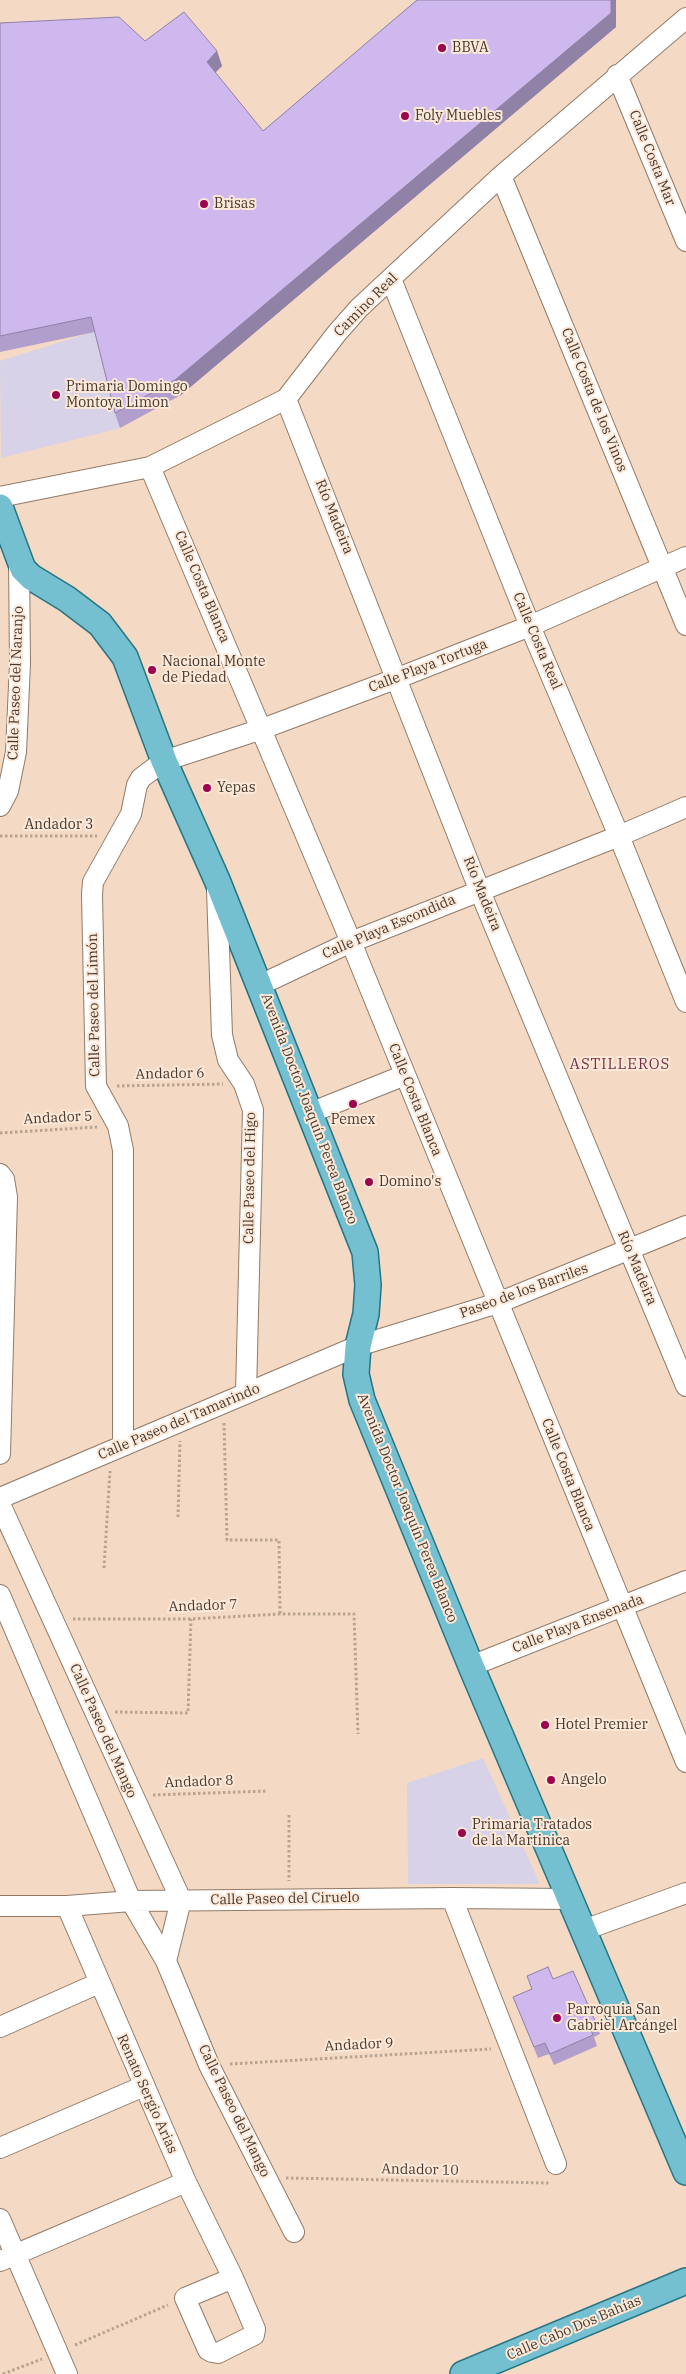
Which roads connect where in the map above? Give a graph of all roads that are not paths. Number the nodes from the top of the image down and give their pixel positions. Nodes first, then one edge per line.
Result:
1 (686, 18) edge
2 (618, 75) junction
3 (501, 176) junction
4 (686, 241) edge
5 (391, 279) junction
6 (286, 399) junction
7 (150, 467) junction
8 (0, 497) edge
9 (0, 506) edge
10 (686, 557) edge
11 (19, 558) junction
12 (662, 567) junction
13 (686, 625) edge
14 (530, 626) junction
15 (398, 678) junction
16 (262, 729) junction
17 (164, 761) junction
18 (0, 806) edge
19 (686, 806) edge
20 (619, 836) junction
21 (217, 880) junction
22 (479, 889) junction
23 (351, 942) junction
24 (260, 985) junction
25 (686, 1002) edge
26 (405, 1075) junction
27 (310, 1113) junction
28 (0, 1174) edge
29 (686, 1226) edge
30 (630, 1250) junction
31 (498, 1304) junction
32 (358, 1346) junction
33 (686, 1386) edge
34 (246, 1393) junction
35 (117, 1448) junction
36 (0, 1454) edge
37 (0, 1498) edge
38 (0, 1504) edge
39 (686, 1581) edge
40 (0, 1594) edge
41 (622, 1607) junction
42 (470, 1666) junction
43 (686, 1762) edge
44 (686, 1893) edge
45 (452, 1898) junction
46 (570, 1899) junction
47 (181, 1900) junction
48 (132, 1901) junction
49 (0, 1906) edge
50 (67, 1906) junction
51 (584, 1930) junction
52 (166, 1961) junction
53 (99, 1983) junction
54 (0, 2027) edge
55 (144, 2086) junction
56 (0, 2148) edge
57 (556, 2164) road end
58 (686, 2172) edge
59 (186, 2182) junction
60 (0, 2219) edge
61 (294, 2232) dead end
62 (8, 2257) edge
63 (232, 2278) junction
64 (686, 2282) edge
65 (67, 2374) edge
66 (463, 2374) edge

1 - 2 street, Camino Real
2 - 3 street, Camino Real
2 - 4 street, Calle Costa Mar
3 - 5 street, Camino Real
3 - 12 street, Calle Costa de los Vinos
5 - 6 street, Camino Real
5 - 14 street, Calle Costa Real
6 - 7 street, Camino Real
6 - 15 street, Río Madeira
7 - 8 street, Camino Real
7 - 16 street, Calle Costa Blanca
9 - 11 main road, Avenida Doctor Joaquín Perea Blanco
10 - 12 street, Calle Playa Tortuga
11 - 17 main road, Avenida Doctor Joaquín Perea Blanco
11 - 18 street, Calle Paseo del Naranjo
12 - 13 street, Calle Costa de los Vinos
12 - 14 street, Calle Playa Tortuga
14 - 15 street, Calle Playa Tortuga
14 - 20 street, Calle Costa Real
15 - 16 street, Calle Playa Tortuga
15 - 22 street, Río Madeira
16 - 17 street, Calle Playa Tortuga
16 - 23 street, Calle Costa Blanca
17 - 21 main road, Avenida Doctor Joaquín Perea Blanco
17 - 35 street, Calle Paseo del Limón
19 - 20 street, Calle Playa Escondida
20 - 22 street, Calle Playa Escondida
20 - 25 street, Calle Costa Real
21 - 24 main road, Avenida Doctor Joaquín Perea Blanco
21 - 34 street, Calle Paseo del Higo
22 - 23 street, Calle Playa Escondida
22 - 30 street, Río Madeira
23 - 24 street, Calle Playa Escondida
23 - 26 street, Calle Costa Blanca
24 - 27 main road, Avenida Doctor Joaquín Perea Blanco
26 - 27 street
26 - 31 street, Calle Costa Blanca
27 - 32 main road, Avenida Doctor Joaquín Perea Blanco
28 - 36 street
29 - 30 street, Paseo de los Barriles
30 - 31 street, Paseo de los Barriles
30 - 33 street, Río Madeira
31 - 32 street, Paseo de los Barriles
31 - 41 street, Calle Costa Blanca
32 - 34 street, Calle Paseo del Tamarindo
32 - 42 main road, Avenida Doctor Joaquín Perea Blanco
34 - 35 street, Calle Paseo del Tamarindo
35 - 37 street, Calle Paseo del Tamarindo
38 - 47 street, Calle Paseo del Mango
39 - 41 street, Calle Playa Ensenada
40 - 48 street, Calle Paseo del Mango
41 - 42 street, Calle Playa Ensenada
41 - 43 street, Calle Costa Blanca
42 - 46 main road, Avenida Doctor Joaquín Perea Blanco
44 - 51 street
45 - 46 street, Calle Paseo del Ciruelo
45 - 47 street, Calle Paseo del Ciruelo
45 - 57 street
46 - 51 main road, Avenida Doctor Joaquín Perea Blanco
47 - 48 street, Calle Paseo del Ciruelo
47 - 52 street
48 - 50 street, Calle Paseo del Ciruelo
48 - 52 street, Calle Paseo del Mango
49 - 50 street, Calle Paseo del Ciruelo
50 - 53 street, Renato Sergio Arias
51 - 58 main road, Avenida Doctor Joaquín Perea Blanco
52 - 61 street, Calle Paseo del Mango
53 - 54 street
53 - 55 street, Renato Sergio Arias
55 - 56 street
55 - 59 street, Renato Sergio Arias
59 - 62 street
59 - 63 street, Renato Sergio Arias
60 - 62 street
62 - 65 street
63 - 63 street, Renato Sergio Arias
64 - 66 main road, Calle Cabo Dos Bahías

